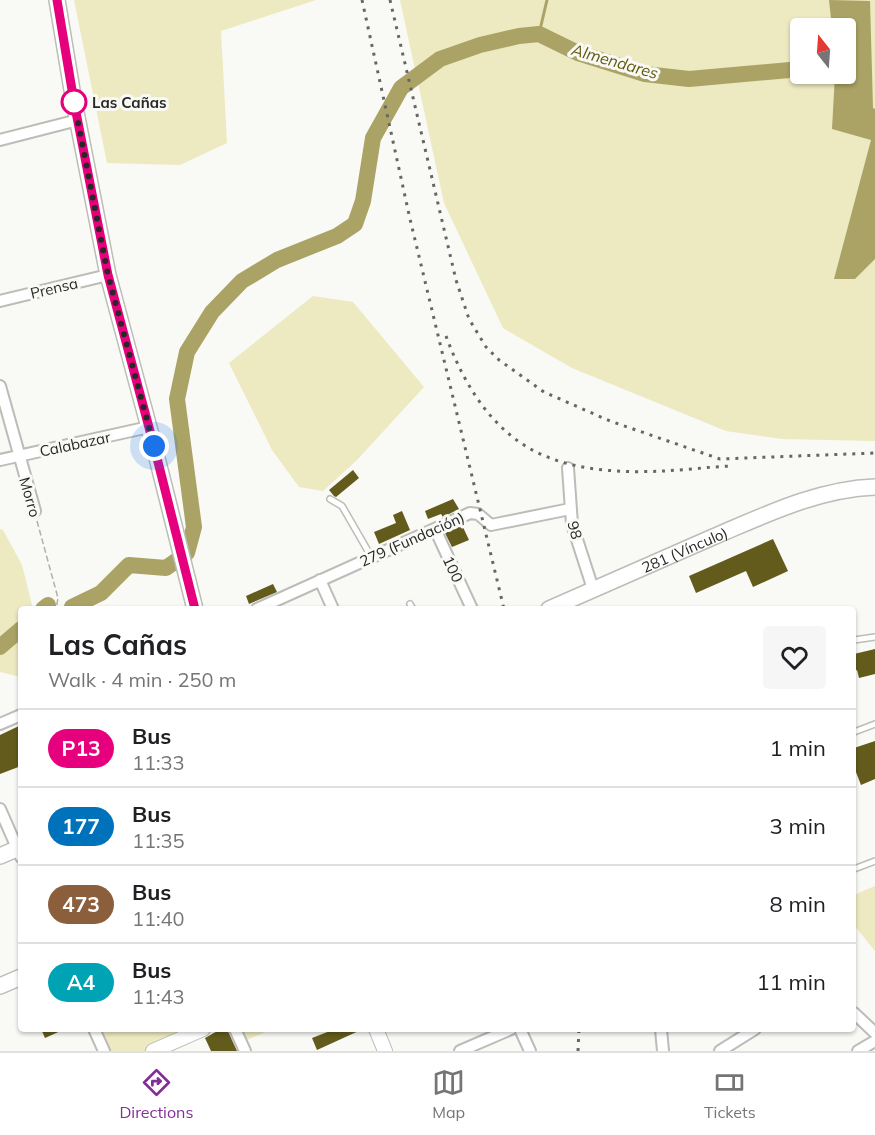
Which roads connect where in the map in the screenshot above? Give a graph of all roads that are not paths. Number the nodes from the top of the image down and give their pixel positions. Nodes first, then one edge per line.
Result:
1 (57, 0) edge
2 (78, 120) junction
3 (0, 140) edge
4 (108, 275) junction
5 (0, 301) edge
6 (0, 386) edge
7 (149, 427) junction
8 (19, 456) junction
9 (0, 460) edge
10 (568, 468) dead end
11 (875, 487) edge
12 (330, 499) dead end
13 (570, 509) junction
14 (35, 511) road end
15 (435, 529) junction
16 (372, 558) junction
17 (320, 580) junction
18 (593, 590) junction
19 (194, 606) edge
20 (264, 606) edge
21 (332, 606) edge
22 (471, 606) edge
23 (556, 606) edge
24 (875, 636) edge
25 (856, 640) edge
26 (18, 716) edge
27 (0, 724) edge
28 (875, 724) edge
29 (856, 731) edge
30 (0, 809) edge
31 (18, 847) edge
32 (18, 852) edge
33 (0, 856) edge
34 (875, 861) edge
35 (856, 868) edge
36 (18, 978) edge
37 (0, 986) edge
38 (856, 1015) edge
39 (95, 1032) edge
40 (197, 1032) edge
41 (236, 1032) edge
42 (377, 1032) edge
43 (504, 1032) edge
44 (521, 1032) edge
45 (661, 1032) edge
46 (749, 1032) edge
47 (875, 1033) edge
48 (875, 1041) edge
49 (104, 1051) edge
50 (153, 1051) edge
51 (245, 1051) edge
52 (385, 1051) edge
53 (460, 1051) edge
54 (530, 1051) edge
55 (663, 1051) edge
56 (720, 1051) edge
57 (858, 1051) edge

1 - 2 main road
2 - 3 street
2 - 4 main road
4 - 5 street, Prensa
4 - 7 main road
6 - 8 street, Morro
7 - 8 street, Calabazar
7 - 19 main road
8 - 9 street, Calabazar
8 - 14 street, Morro
10 - 13 street, 98
11 - 18 main road, 281 (Vínculo)
12 - 16 lane
13 - 15 street, 279 (Fundación)
13 - 18 street, 98
15 - 16 street, 279 (Fundación)
15 - 22 street, 100
16 - 17 street, 279 (Fundación)
17 - 20 street, 279 (Fundación)
17 - 21 street
18 - 23 main road, 281 (Vínculo)
24 - 25 lane
26 - 27 street
28 - 29 lane
30 - 31 street
32 - 33 main road
34 - 35 lane
36 - 37 main road
38 - 47 street
39 - 49 street
40 - 50 street
41 - 51 street
42 - 52 street
43 - 53 street
44 - 54 street
45 - 55 street
46 - 56 street
48 - 57 street

